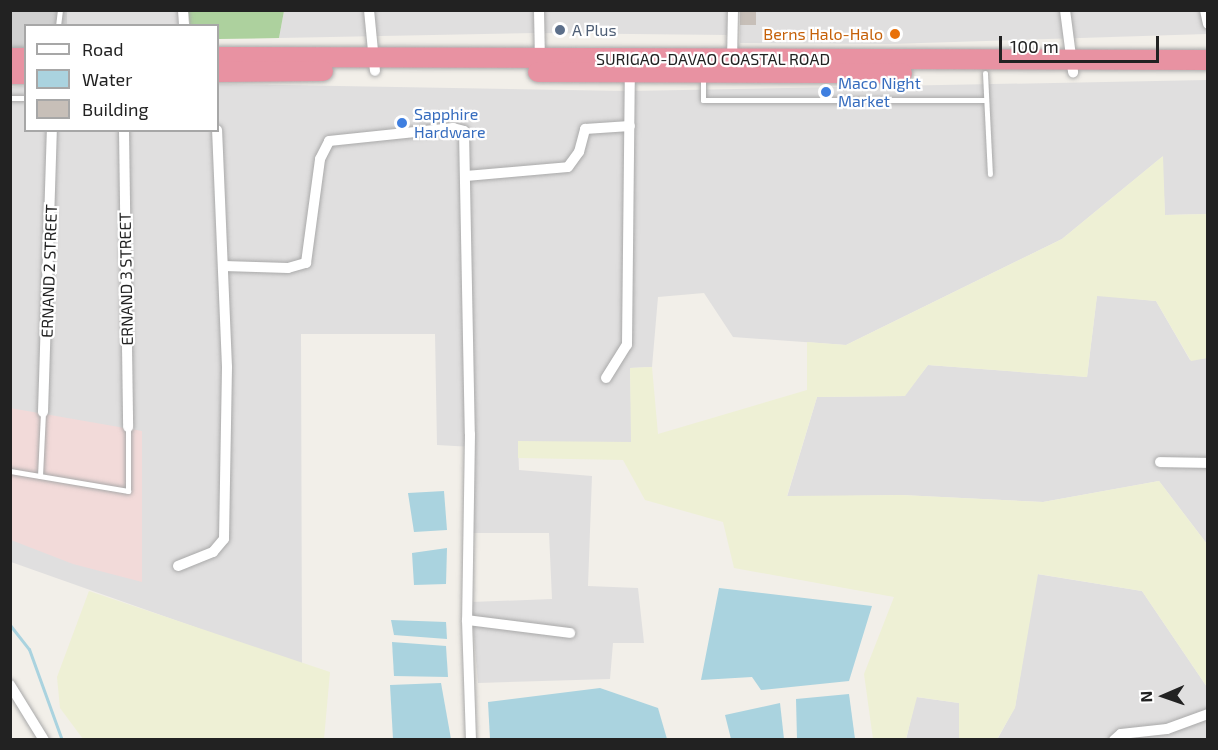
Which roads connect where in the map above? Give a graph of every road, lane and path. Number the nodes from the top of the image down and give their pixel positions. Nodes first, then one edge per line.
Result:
1 (369, 10) edge
2 (539, 10) edge
3 (732, 10) edge
4 (1065, 10) edge
5 (1205, 10) edge
6 (1208, 24) edge
7 (219, 57) edge
8 (1208, 60) edge
9 (375, 65) junction
10 (732, 65) junction
11 (540, 66) junction
12 (1073, 67) junction
13 (219, 72) edge
14 (630, 73) junction
15 (703, 73) junction
16 (985, 73) junction
17 (1208, 74) edge
18 (986, 100) junction
19 (630, 126) junction
20 (52, 132) edge
21 (124, 132) edge
22 (217, 132) edge
23 (990, 174) dead end
24 (466, 177) junction
25 (224, 266) junction
26 (606, 378) dead end
27 (43, 412) joint
28 (128, 427) joint
29 (1160, 462) dead end
30 (1208, 463) edge
31 (10, 471) edge
32 (40, 476) junction
33 (178, 566) dead end
34 (466, 620) junction
35 (570, 633) dead end
36 (10, 685) edge
37 (1208, 714) edge
38 (44, 740) edge
39 (471, 740) edge
40 (1114, 740) edge

1 - 9 street
2 - 11 street
3 - 10 street
4 - 12 street
5 - 6 street
7 - 9 highway, SURIGAO-DAVAO COASTAL ROAD
8 - 12 highway, SURIGAO-DAVAO COASTAL ROAD
9 - 11 highway, SURIGAO-DAVAO COASTAL ROAD
9 - 13 highway, SURIGAO-DAVAO COASTAL ROAD
10 - 11 highway, SURIGAO-DAVAO COASTAL ROAD
10 - 12 highway, SURIGAO-DAVAO COASTAL ROAD
10 - 15 highway, SURIGAO-DAVAO COASTAL ROAD
10 - 16 highway, SURIGAO-DAVAO COASTAL ROAD
11 - 14 highway, SURIGAO-DAVAO COASTAL ROAD
12 - 16 highway, SURIGAO-DAVAO COASTAL ROAD
12 - 17 highway, SURIGAO-DAVAO COASTAL ROAD
14 - 15 highway, SURIGAO-DAVAO COASTAL ROAD
14 - 19 street
15 - 18 lane
16 - 18 lane
18 - 23 lane
19 - 24 street
19 - 26 street
20 - 27 street, ERNAND 2 STREET
21 - 28 street, ERNAND 3 STREET
22 - 25 street
24 - 25 street
24 - 34 street
25 - 33 street
27 - 32 lane
28 - 32 lane
29 - 30 street
31 - 32 lane
34 - 35 street
34 - 39 street
36 - 38 street
37 - 40 street

